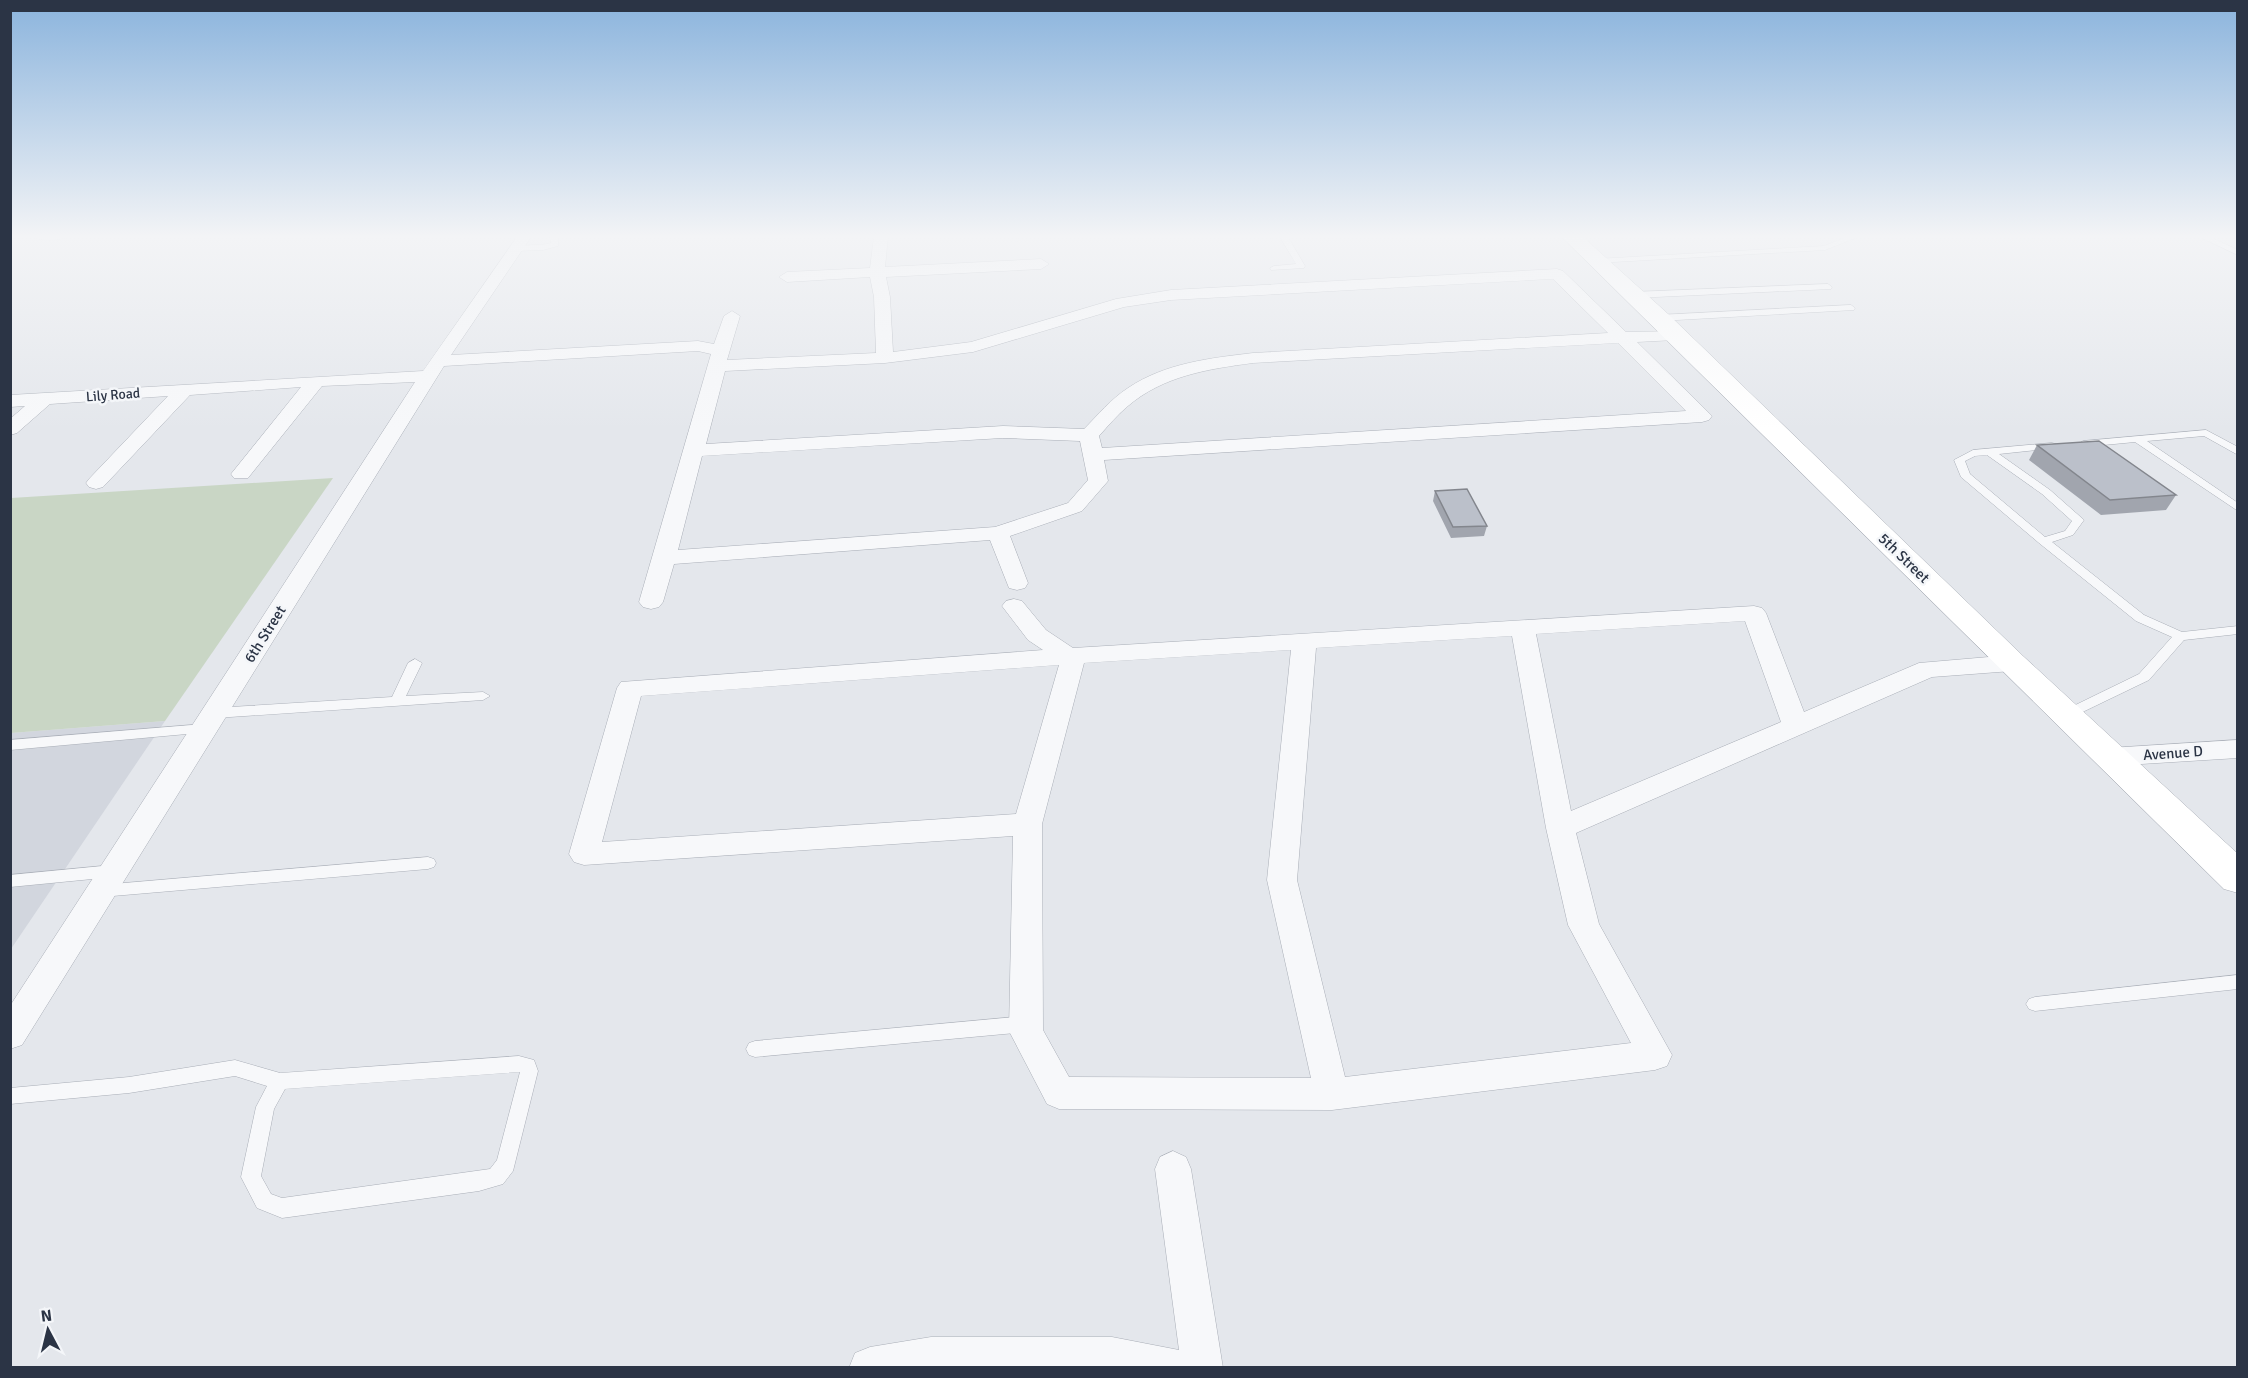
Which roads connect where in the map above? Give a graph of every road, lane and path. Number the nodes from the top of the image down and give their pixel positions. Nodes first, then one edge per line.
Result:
1 (480, 301) edge
2 (882, 301) edge
3 (1127, 301) edge
4 (1586, 301) edge
5 (1641, 301) edge
6 (1851, 308) dead end
7 (732, 316) dead end
8 (1667, 326) junction
9 (1623, 337) junction
10 (719, 358) junction
11 (885, 358) junction
12 (433, 369) junction
13 (316, 381) junction
14 (183, 391) junction
15 (43, 400) junction
16 (10, 401) edge
17 (10, 429) edge
18 (2137, 439) junction
19 (1091, 445) junction
20 (694, 451) junction
21 (1990, 452) junction
22 (2238, 452) edge
23 (241, 474) dead end
24 (96, 483) dead end
25 (2238, 508) edge
26 (998, 533) junction
27 (2043, 541) junction
28 (665, 558) junction
29 (651, 602) dead end
30 (1524, 627) junction
31 (2238, 630) edge
32 (2180, 636) junction
33 (1304, 641) junction
34 (1068, 656) junction
35 (415, 663) dead end
36 (2012, 663) junction
37 (483, 696) dead end
38 (397, 701) junction
39 (2066, 715) junction
40 (210, 721) junction
41 (1796, 726) junction
42 (10, 744) edge
43 (2238, 749) edge
44 (2109, 757) junction
45 (1028, 824) junction
46 (1560, 828) junction
47 (428, 863) dead end
48 (115, 871) junction
49 (2238, 878) edge
50 (10, 881) edge
51 (101, 891) junction
52 (2238, 982) edge
53 (2035, 1004) dead end
54 (1026, 1024) junction
55 (10, 1035) edge
56 (755, 1049) dead end
57 (280, 1081) junction
58 (1332, 1094) junction
59 (10, 1096) edge
60 (1173, 1169) dead end
61 (870, 1368) edge
62 (1173, 1368) edge
63 (1202, 1368) edge

1 - 12 street, 6th Street
2 - 11 street
3 - 11 street, Lily Road
4 - 9 street, Lily Road
5 - 8 main road, 5th Street
6 - 8 lane
7 - 10 street
8 - 9 street
8 - 36 main road, 5th Street
9 - 19 street
9 - 19 street
10 - 11 street, Lily Road
10 - 12 street, Lily Road
10 - 20 street
12 - 13 street, Lily Road
12 - 40 street, 6th Street
13 - 14 street, Lily Road
13 - 23 street
14 - 15 street, Lily Road
14 - 24 street
15 - 16 street, Lily Road
15 - 17 street
18 - 21 lane
18 - 22 lane
18 - 25 lane
19 - 20 street
19 - 26 street
20 - 28 street
21 - 27 lane
21 - 27 lane
26 - 28 street
26 - 34 street
27 - 32 lane
28 - 29 street
30 - 33 street
30 - 41 street
30 - 46 street
31 - 32 lane
32 - 39 lane
33 - 34 street
33 - 58 street
34 - 45 street
34 - 45 street
35 - 38 lane
36 - 39 main road, 5th Street
36 - 41 street
37 - 38 lane
38 - 40 lane
39 - 44 main road, 5th Street
40 - 42 lane
40 - 48 street, 6th Street
41 - 46 street
43 - 44 street, Avenue D
44 - 49 main road, 5th Street
45 - 54 street
46 - 58 street
47 - 51 lane
48 - 50 lane
48 - 51 street, 6th Street
51 - 55 street, 6th Street
52 - 53 lane
54 - 56 lane
54 - 58 street
57 - 57 lane
57 - 59 lane
60 - 63 street
61 - 62 street

